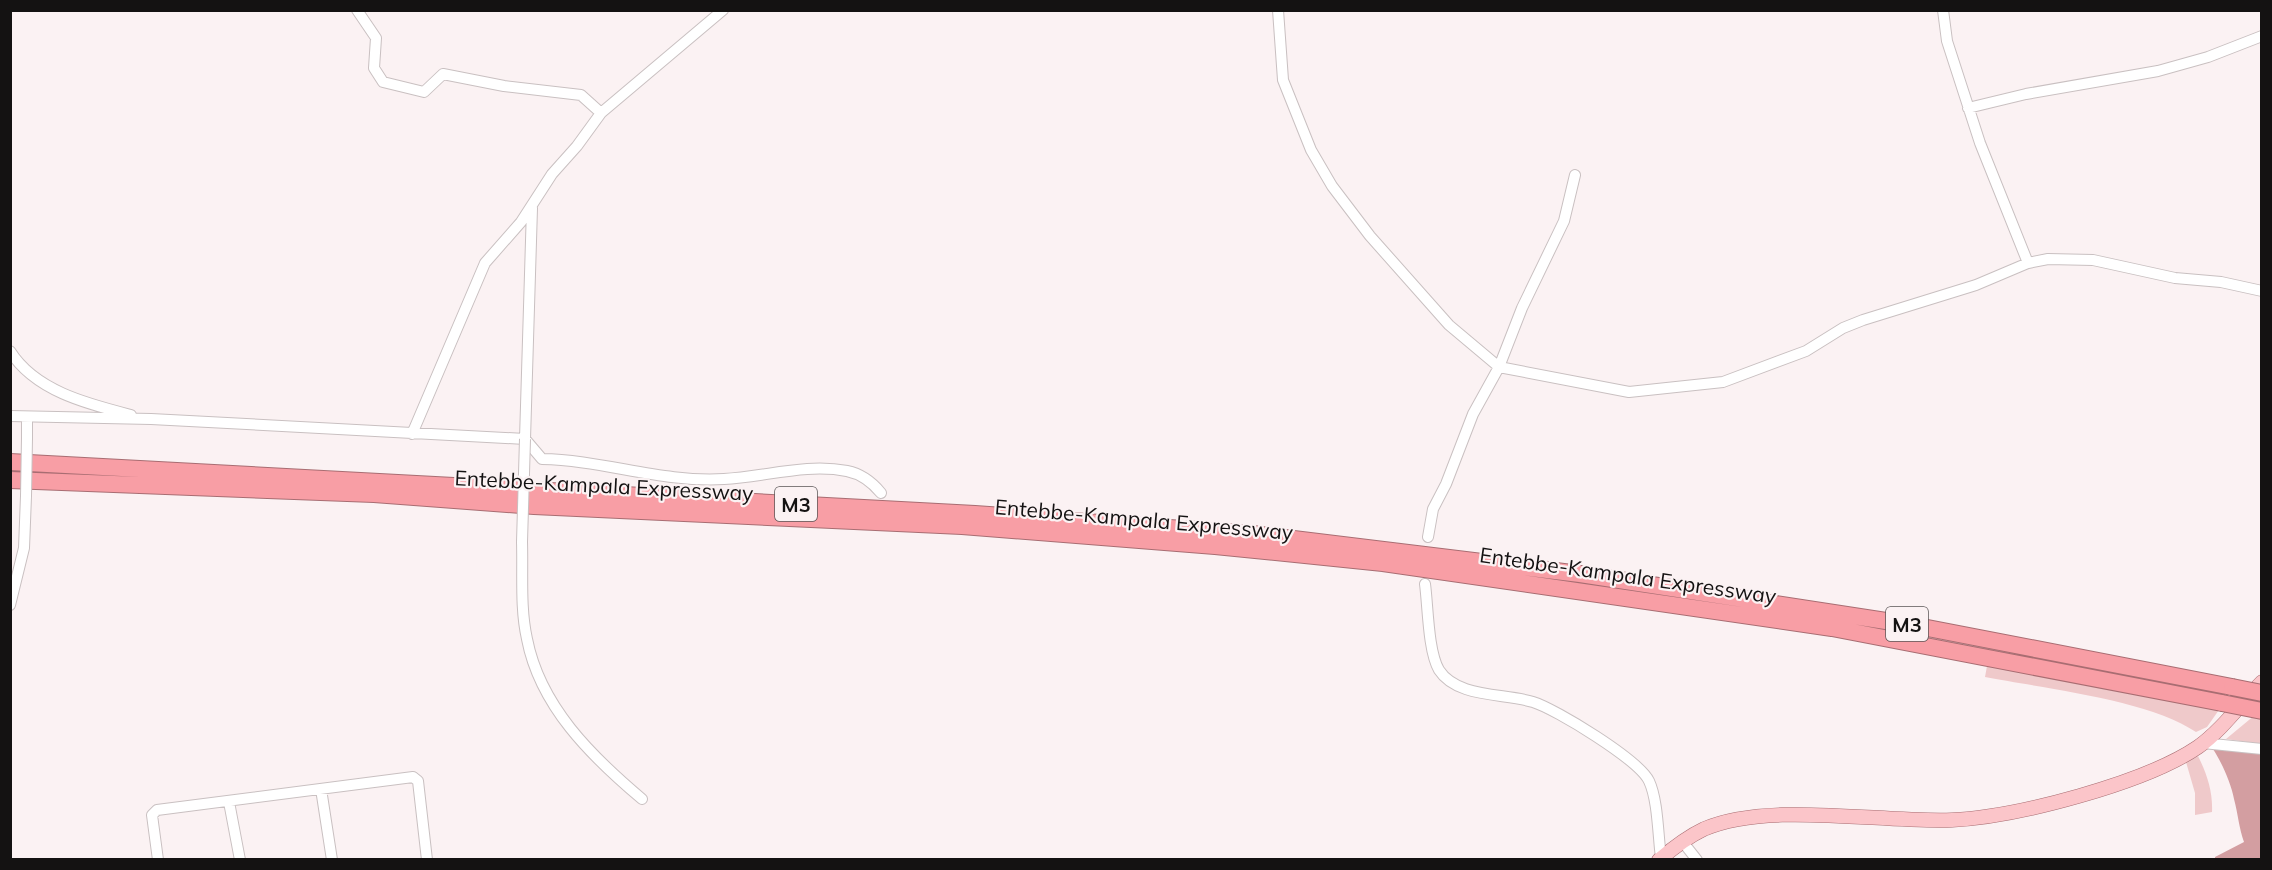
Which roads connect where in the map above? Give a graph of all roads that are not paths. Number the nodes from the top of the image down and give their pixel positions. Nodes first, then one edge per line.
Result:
1 (357, 10) edge
2 (723, 10) edge
3 (1278, 10) edge
4 (1943, 10) edge
5 (2262, 36) edge
6 (1968, 108) junction
7 (601, 114) junction
8 (1575, 175) dead end
9 (532, 207) junction
10 (2028, 263) junction
11 (2262, 291) edge
12 (10, 351) edge
13 (1499, 367) junction
14 (10, 416) edge
15 (27, 417) junction
16 (151, 419) junction
17 (412, 434) junction
18 (525, 439) junction
19 (10, 462) edge
20 (10, 480) edge
21 (881, 493) dead end
22 (1428, 537) dead end
23 (1425, 584) dead end
24 (10, 605) edge
25 (2262, 682) edge
26 (2262, 693) edge
27 (2262, 711) edge
28 (2203, 743) junction
29 (2262, 749) edge
30 (321, 789) junction
31 (642, 799) dead end
32 (229, 802) junction
33 (1682, 841) junction
34 (1660, 859) edge
35 (158, 860) edge
36 (240, 860) edge
37 (332, 860) edge
38 (427, 860) edge
39 (1697, 860) edge

1 - 7 street
2 - 7 street
3 - 13 street
4 - 6 street
5 - 6 street
6 - 10 street
7 - 9 street
8 - 13 street
9 - 17 street
9 - 18 street
10 - 11 street
10 - 13 street
12 - 16 street
13 - 22 street
14 - 15 street
15 - 16 street
15 - 24 street, bridge
16 - 17 street
17 - 18 street
18 - 21 street
18 - 31 street, bridge
19 - 26 highway, Entebbe-Kampala Expressway / M3, bridge
20 - 27 highway, Entebbe-Kampala Expressway / M3, bridge
23 - 34 street
25 - 28 main road
28 - 29 street
28 - 33 main road
30 - 32 street
30 - 37 street
30 - 38 street
32 - 35 street
32 - 36 street
33 - 34 main road
33 - 39 street

